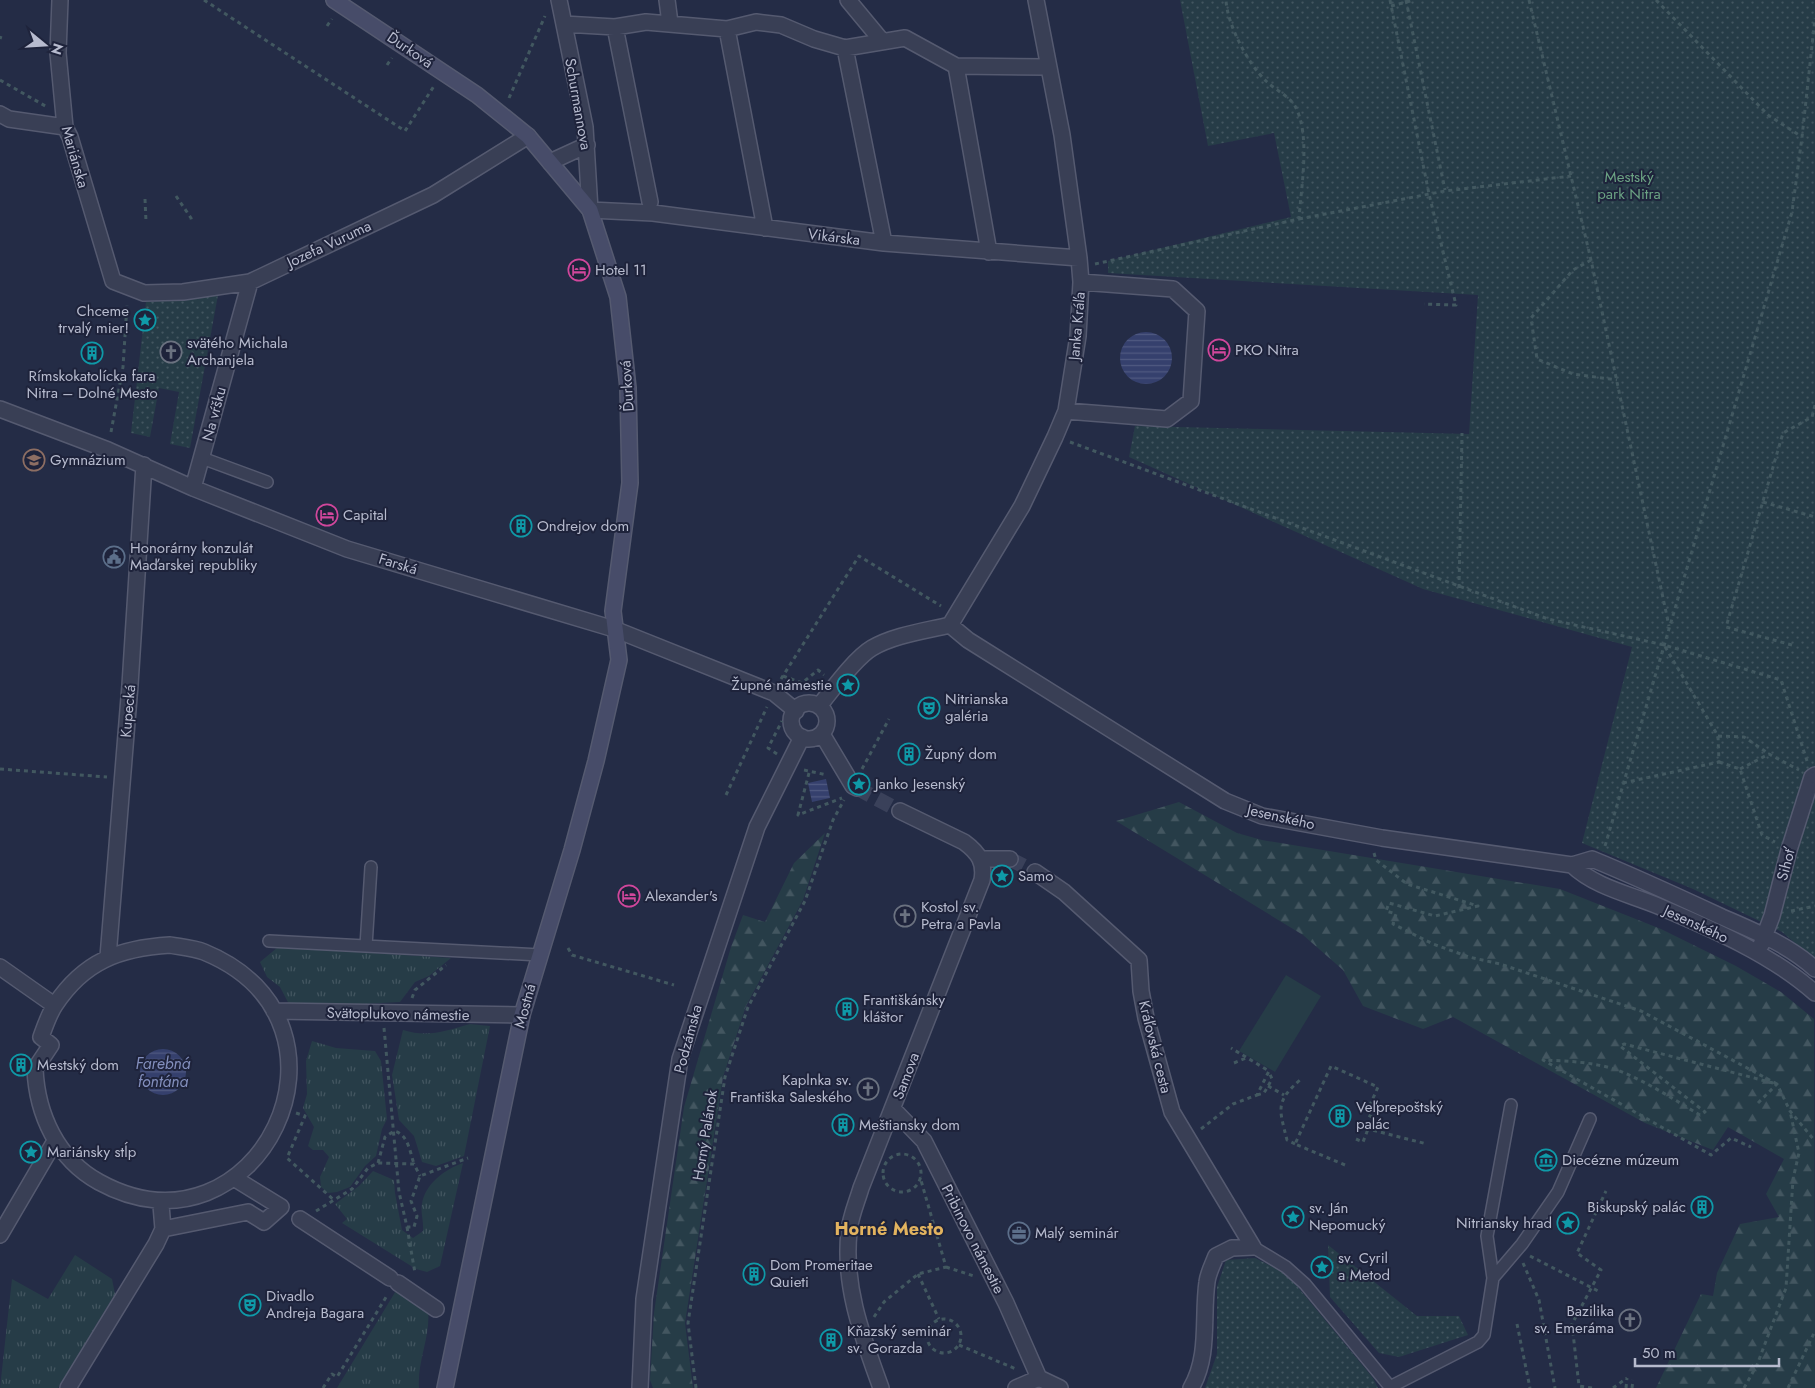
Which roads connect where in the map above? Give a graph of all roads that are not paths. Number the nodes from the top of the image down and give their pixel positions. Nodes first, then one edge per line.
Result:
1 (60, 0) edge
2 (334, 0) edge
3 (559, 0) edge
4 (667, 0) edge
5 (848, 0) edge
6 (1036, 0) edge
7 (670, 23) junction
8 (564, 24) junction
9 (615, 27) junction
10 (727, 29) junction
11 (882, 41) junction
12 (845, 48) junction
13 (956, 66) junction
14 (1048, 67) junction
15 (0, 114) edge
16 (64, 127) junction
17 (528, 136) junction
18 (587, 145) junction
19 (550, 162) junction
20 (650, 202) dead end
21 (590, 210) junction
22 (765, 228) junction
23 (884, 244) junction
24 (989, 252) junction
25 (1079, 258) junction
26 (114, 281) joint
27 (250, 282) junction
28 (1081, 282) junction
29 (0, 409) edge
30 (1066, 412) junction
31 (202, 458) junction
32 (144, 465) junction
33 (267, 482) dead end
34 (193, 488) junction
35 (950, 624) junction
36 (614, 629) junction
37 (820, 705) junction
38 (796, 711) junction
39 (822, 734) junction
40 (802, 737) junction
41 (1813, 776) edge
42 (857, 788) tunnel mouth
43 (900, 811) tunnel mouth
44 (1010, 858) tunnel mouth
45 (981, 859) junction
46 (1572, 866) junction
47 (371, 867) dead end
48 (1036, 872) tunnel mouth
49 (1766, 938) junction
50 (269, 941) dead end
51 (366, 946) junction
52 (1757, 953) junction
53 (540, 955) junction
54 (108, 957) junction
55 (0, 967) edge
56 (1815, 969) edge
57 (1815, 993) edge
58 (54, 1005) junction
59 (274, 1011) junction
60 (522, 1015) junction
61 (1511, 1105) dead end
62 (893, 1109) junction
63 (1590, 1118) dead end
64 (55, 1141) junction
65 (234, 1178) junction
66 (161, 1205) dead end
67 (300, 1219) road end
68 (162, 1229) junction
69 (0, 1235) edge
70 (1253, 1247) junction
71 (1494, 1278) junction
72 (436, 1309) dead end
73 (1039, 1378) junction
74 (68, 1388) edge
75 (446, 1388) edge
76 (640, 1388) edge
77 (881, 1388) edge
78 (1016, 1388) edge
79 (1060, 1388) edge
80 (1191, 1388) edge
81 (1390, 1388) edge

1 - 16 street, Mariánska
2 - 17 street, Ďurková
3 - 8 street, Schurmannova
4 - 7 street
5 - 11 street
6 - 14 street, Janka Kráľa
7 - 9 street
7 - 10 street
8 - 9 street
8 - 18 street, Schurmannova
9 - 20 street
10 - 12 street
10 - 22 street
11 - 12 street
11 - 13 street
12 - 23 street
13 - 14 street
13 - 24 street
14 - 25 street, Janka Kráľa
15 - 16 street
16 - 26 street, Mariánska
17 - 19 street, Ďurková
17 - 27 street, Jozefa Vuruma
18 - 19 street
18 - 21 street, Schurmannova
19 - 21 street, Ďurková
21 - 22 street, Vikárska
21 - 36 street, Ďurková
22 - 23 street, Vikárska
23 - 24 street, Vikárska
24 - 25 street, Vikárska
25 - 28 street, Janka Kráľa
26 - 27 street, Jozefa Vuruma
27 - 31 street, Na vŕšku
28 - 30 street, Janka Kráľa
28 - 30 street
29 - 32 street, Farská
30 - 35 street, Janka Kráľa
31 - 33 lane
31 - 34 street, Na vŕšku
32 - 34 street, Farská
32 - 54 street, Kupecká
34 - 36 street, Farská
35 - 37 street
35 - 46 street, Jesenského
36 - 38 street, Farská
36 - 53 street, Mostná
37 - 38 street
37 - 39 street
38 - 40 street
39 - 40 street
39 - 42 street
40 - 76 street, Podzámska
41 - 49 street, Sihoť
43 - 45 street
44 - 45 street
45 - 62 street, Samova
46 - 49 street, Jesenského
46 - 52 street, Jesenského
47 - 51 lane
48 - 70 street, Kráľovská cesta
49 - 52 street, Sihoť
49 - 56 street, Jesenského
50 - 51 lane
51 - 53 lane
52 - 57 street, Jesenského
53 - 60 street, Mostná
54 - 58 street
54 - 59 street
55 - 58 street
58 - 64 street
59 - 60 street, Svätoplukovo námestie
59 - 65 street
60 - 75 street, Mostná
61 - 71 lane
62 - 73 street, Pribinovo námestie
62 - 77 street, Samova
63 - 71 lane
64 - 65 street
64 - 69 street
65 - 68 street
66 - 68 street
67 - 72 street
68 - 74 street
70 - 80 street
70 - 81 lane
71 - 81 lane
73 - 78 street
73 - 79 street

